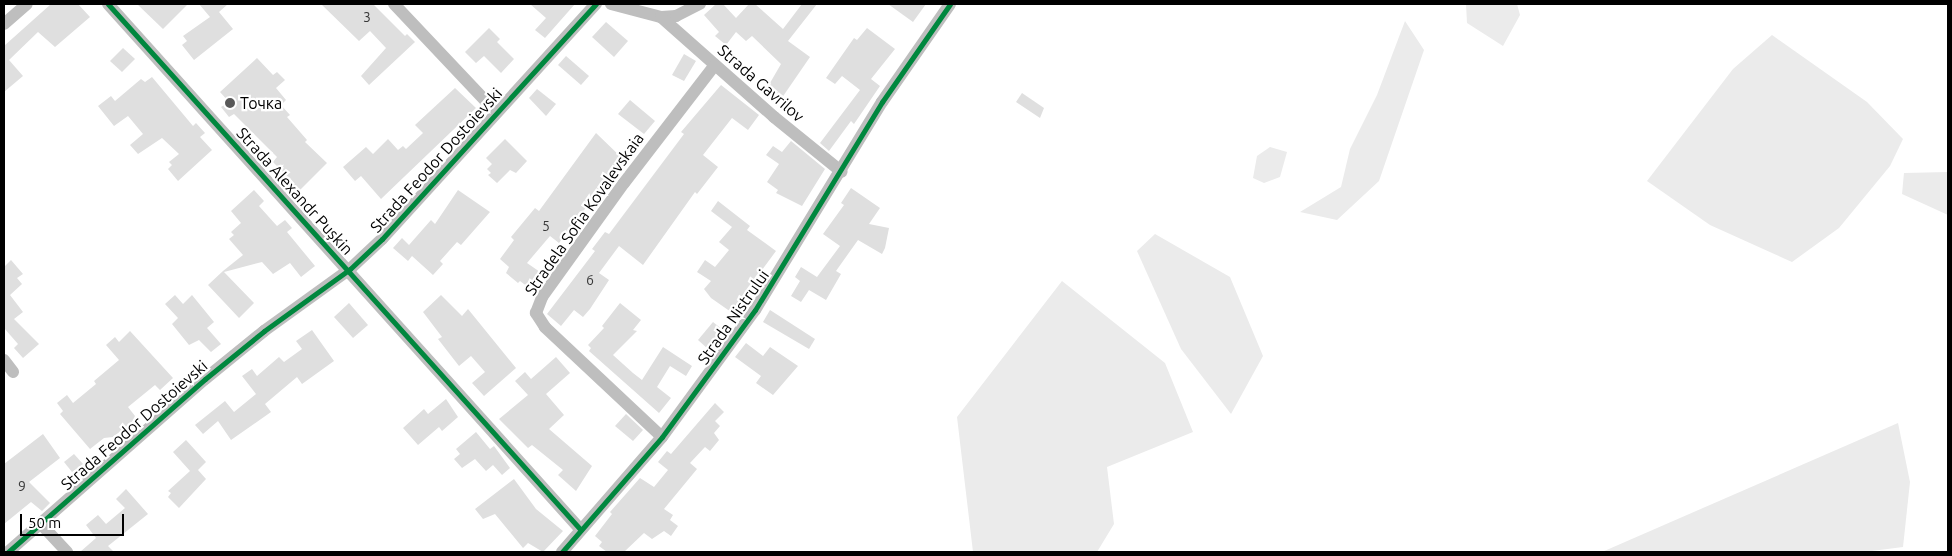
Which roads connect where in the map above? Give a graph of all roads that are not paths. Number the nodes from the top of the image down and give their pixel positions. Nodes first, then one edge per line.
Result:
1 (27, 4) edge
2 (108, 4) edge
3 (394, 4) edge
4 (596, 4) edge
5 (610, 4) edge
6 (700, 4) edge
7 (950, 4) edge
8 (661, 17) junction
9 (4, 24) edge
10 (714, 64) junction
11 (496, 112) junction
12 (842, 172) junction
13 (350, 270) junction
14 (4, 360) edge
15 (13, 372) dead end
16 (662, 437) junction
17 (40, 523) junction
18 (581, 530) junction
19 (8, 552) edge
20 (67, 552) edge
21 (562, 552) edge

1 - 9 street
2 - 13 street, Strada Alexandr Pușkin
3 - 11 street
4 - 11 street, Strada Feodor Dostoievski
5 - 8 street
6 - 8 street
7 - 12 street, Strada Nistrului
8 - 10 street, Strada Gavrilov
10 - 12 street, Strada Gavrilov
10 - 16 street, Stradela Sofia Kovalevskaia
11 - 13 street, Strada Feodor Dostoievski
12 - 16 street, Strada Nistrului
13 - 17 street, Strada Feodor Dostoievski
13 - 18 street, Strada Alexandr Pușkin
14 - 15 street
16 - 18 street, Strada Nistrului
17 - 19 street, Strada Feodor Dostoievski
17 - 20 street
18 - 21 street, Strada Nistrului

